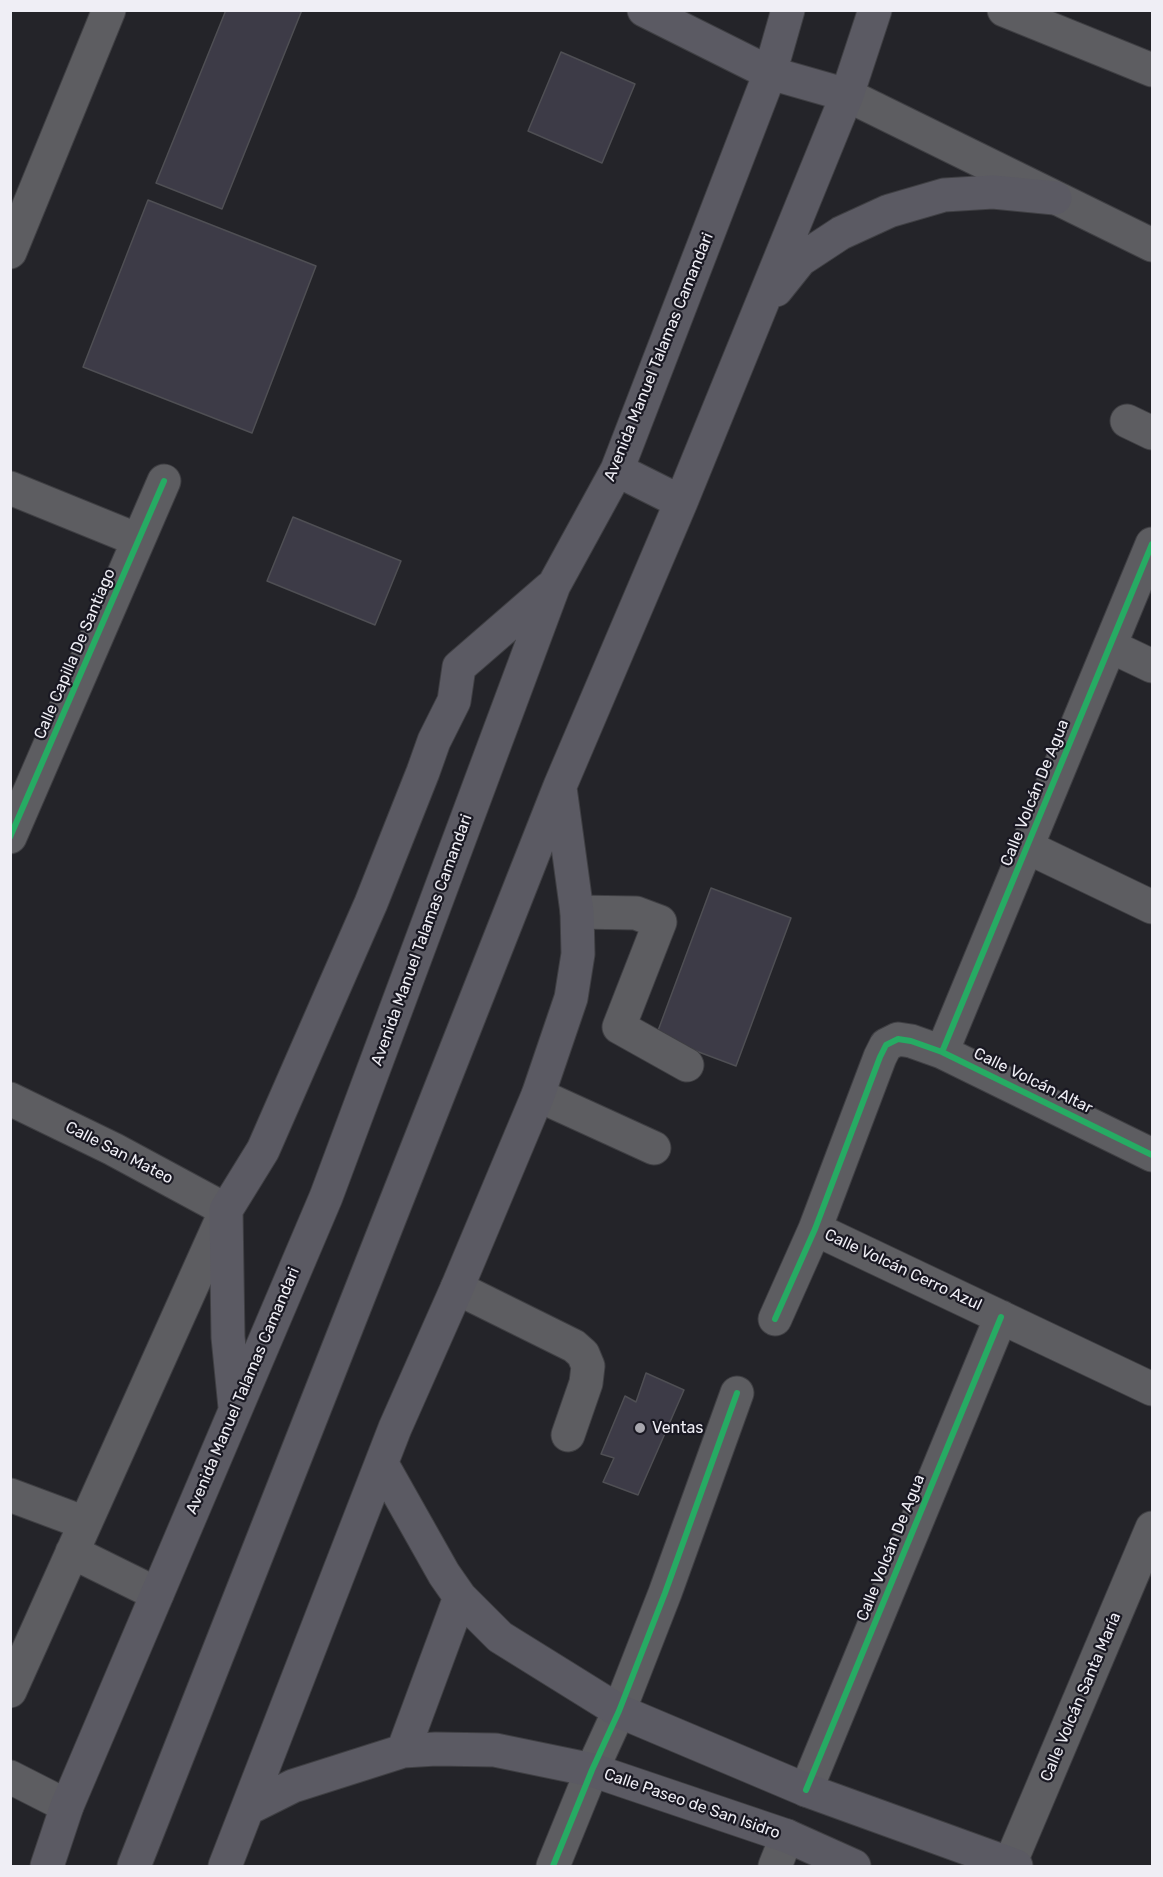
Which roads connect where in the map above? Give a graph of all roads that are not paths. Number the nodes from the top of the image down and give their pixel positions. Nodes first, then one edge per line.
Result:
1 (109, 10) edge
2 (644, 10) edge
3 (788, 10) edge
4 (875, 10) edge
5 (1004, 10) edge
6 (1152, 70) edge
7 (770, 73) junction
8 (847, 95) junction
9 (1055, 198) junction
10 (1152, 245) edge
11 (10, 252) edge
12 (760, 309) junction
13 (617, 470) junction
14 (164, 481) dead end
15 (10, 488) edge
16 (681, 502) junction
17 (138, 540) junction
18 (1152, 544) edge
19 (554, 585) junction
20 (1110, 646) junction
21 (1152, 666) edge
22 (560, 786) junction
23 (10, 837) edge
24 (1027, 847) junction
25 (1152, 907) edge
26 (578, 912) junction
27 (942, 1052) junction
28 (687, 1065) dead end
29 (538, 1095) junction
30 (10, 1099) edge
31 (654, 1148) dead end
32 (1152, 1155) edge
33 (226, 1210) junction
34 (815, 1229) junction
35 (457, 1288) junction
36 (1000, 1317) junction
37 (775, 1319) dead end
38 (1152, 1389) edge
39 (737, 1393) dead end
40 (235, 1411) junction
41 (568, 1435) dead end
42 (382, 1464) junction
43 (10, 1495) edge
44 (85, 1523) junction
45 (1152, 1528) edge
46 (72, 1552) junction
47 (157, 1594) junction
48 (460, 1597) junction
49 (13, 1676) edge
50 (619, 1712) junction
51 (403, 1751) junction
52 (592, 1770) junction
53 (10, 1777) edge
54 (806, 1790) junction
55 (67, 1806) junction
56 (249, 1808) junction
57 (787, 1836) junction
58 (47, 1866) edge
59 (134, 1866) edge
60 (225, 1866) edge
61 (553, 1866) edge
62 (775, 1866) edge
63 (854, 1866) edge
64 (1011, 1866) edge

1 - 11 street
2 - 7 main road
3 - 7 main road, Avenida Manuel Talamas Camandari
4 - 8 main road
5 - 6 street
7 - 8 main road
7 - 13 main road, Avenida Manuel Talamas Camandari
8 - 9 street
8 - 12 main road
9 - 10 street
9 - 12 main road
12 - 16 main road
13 - 16 main road
13 - 19 main road, Avenida Manuel Talamas Camandari
14 - 17 street, Calle Capilla De Santiago
15 - 17 street
16 - 22 main road
17 - 23 street, Calle Capilla De Santiago
18 - 20 street, Calle Volcán De Agua
19 - 33 main road
19 - 40 main road, Avenida Manuel Talamas Camandari
20 - 21 street
20 - 24 street, Calle Volcán De Agua
22 - 26 main road
22 - 59 main road
24 - 25 street
24 - 27 street, Calle Volcán De Agua
26 - 28 street
26 - 29 main road
27 - 32 street, Calle Volcán Altar
27 - 34 street, Calle Volcán Altar
29 - 31 street
29 - 35 main road
30 - 33 street, Calle San Mateo
33 - 40 main road
33 - 44 street
34 - 36 street, Calle Volcán Cerro Azul
34 - 37 street
35 - 41 street
35 - 42 main road
36 - 38 street, Calle Volcán Cerro Azul
36 - 54 street, Calle Volcán De Agua
39 - 50 street
40 - 47 main road, Avenida Manuel Talamas Camandari
42 - 48 main road
42 - 56 main road
43 - 44 street
44 - 46 street
45 - 64 street, Calle Volcán Santa María
46 - 47 street
46 - 49 street
47 - 55 main road, Avenida Manuel Talamas Camandari
48 - 50 main road
48 - 51 main road
50 - 52 street
50 - 54 main road
51 - 52 main road, Calle Paseo de San Isidro
51 - 56 main road, Calle Paseo de San Isidro
52 - 57 main road, Calle Paseo de San Isidro
52 - 61 street
53 - 55 street
54 - 64 main road
55 - 58 main road, Avenida Manuel Talamas Camandari
56 - 60 main road
57 - 62 street
57 - 63 main road, Calle Paseo de San Isidro

